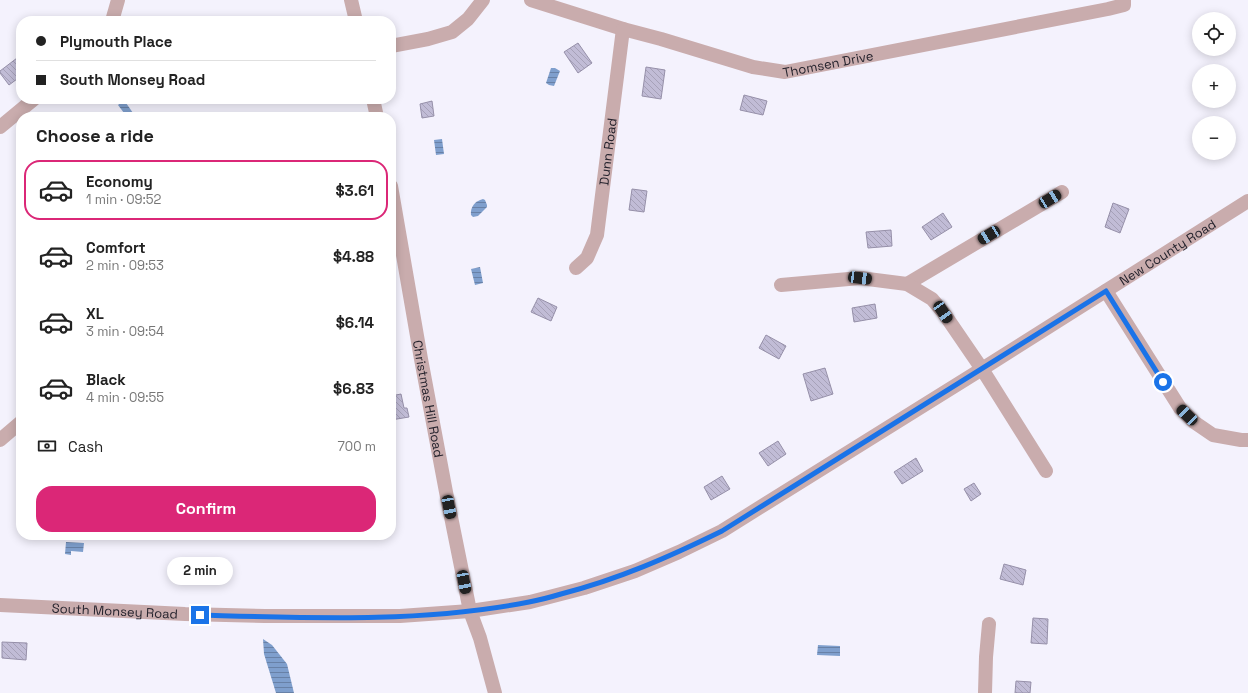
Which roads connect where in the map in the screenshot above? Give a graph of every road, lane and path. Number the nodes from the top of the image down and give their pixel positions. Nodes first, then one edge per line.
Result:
1 (118, 0) edge
2 (351, 0) edge
3 (483, 0) edge
4 (531, 0) edge
5 (1124, 0) edge
6 (113, 16) edge
7 (355, 16) edge
8 (623, 29) junction
9 (396, 45) edge
10 (28, 104) edge
11 (18, 112) edge
12 (16, 114) edge
13 (0, 127) edge
14 (1062, 192) dead end
15 (1248, 201) edge
16 (396, 215) edge
17 (576, 268) dead end
18 (907, 284) junction
19 (781, 285) dead end
20 (1106, 291) junction
21 (982, 370) junction
22 (16, 426) edge
23 (0, 440) edge
24 (1248, 440) edge
25 (1046, 471) dead end
26 (0, 605) edge
27 (470, 611) junction
28 (989, 624) dead end
29 (495, 693) edge
30 (985, 693) edge

1 - 6 street
2 - 7 street
3 - 9 street
4 - 8 street, Thomsen Drive
5 - 8 street, Thomsen Drive
8 - 17 street, Dunn Road
10 - 11 street
12 - 13 street
14 - 18 street
15 - 20 street, New County Road
16 - 27 street, Christmas Hill Road
18 - 19 street
18 - 21 street
20 - 21 street, New County Road
20 - 24 street
21 - 25 street
21 - 27 street, New County Road
22 - 23 street
26 - 27 street, South Monsey Road
27 - 29 street, Christmas Hill Road
28 - 30 street

